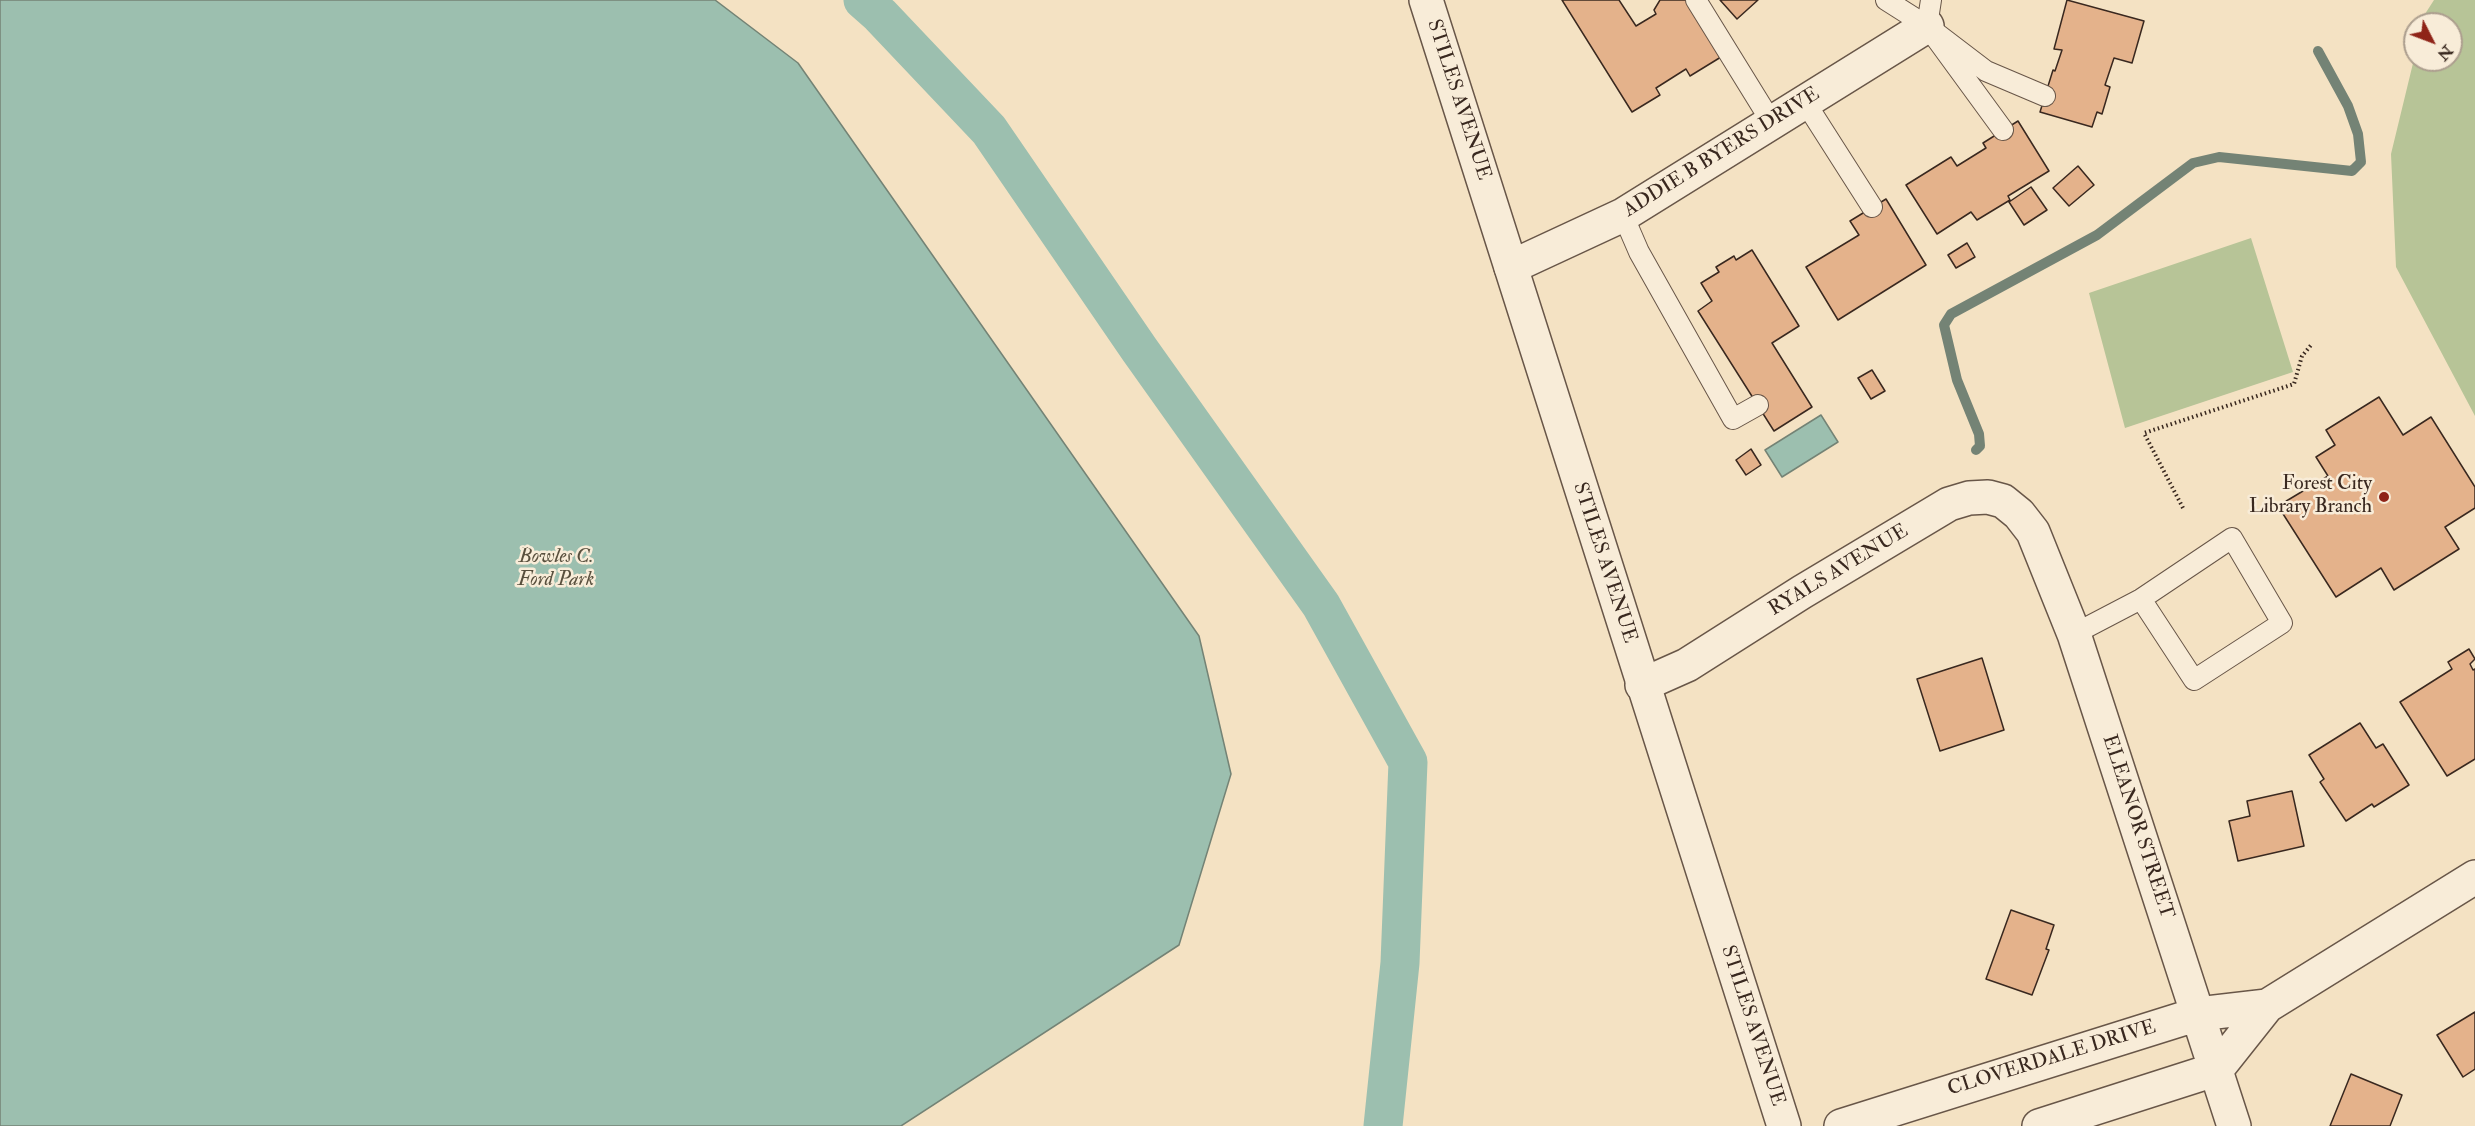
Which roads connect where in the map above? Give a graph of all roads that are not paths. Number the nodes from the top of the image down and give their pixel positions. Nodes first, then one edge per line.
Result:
1 (1426, 0) edge
2 (1696, 0) edge
3 (1886, 0) edge
4 (1934, 9) edge
5 (2045, 96) dead end
6 (1805, 102) junction
7 (1772, 123) junction
8 (2003, 130) dead end
9 (1872, 207) dead end
10 (1623, 215) junction
11 (1511, 267) junction
12 (1758, 405) dead end
13 (2033, 532) joint
14 (2141, 598) junction
15 (2074, 634) junction
16 (1642, 685) junction
17 (2475, 877) edge
18 (2266, 1006) junction
19 (2198, 1014) junction
20 (2217, 1069) junction
21 (1784, 1126) edge
22 (1841, 1126) edge
23 (2039, 1126) edge
24 (2234, 1126) edge

1 - 11 street, STILES AVENUE
2 - 7 lane
3 - 4 lane
4 - 5 lane
4 - 6 street, ADDIE B BYERS DRIVE
4 - 8 lane
6 - 7 street, ADDIE B BYERS DRIVE
6 - 9 lane
7 - 10 street, ADDIE B BYERS DRIVE
10 - 11 street, ADDIE B BYERS DRIVE
10 - 12 lane
11 - 16 street, STILES AVENUE
13 - 15 street, ELEANOR STREET
13 - 16 street, RYALS AVENUE
14 - 14 lane
14 - 15 lane
15 - 19 street, ELEANOR STREET
16 - 21 street, STILES AVENUE
17 - 18 street, CLOVERDALE DRIVE
18 - 19 street, CLOVERDALE DRIVE
18 - 20 street, CLOVERDALE DRIVE
19 - 20 street, ELEANOR STREET
19 - 22 street, CLOVERDALE DRIVE
20 - 23 street
20 - 24 street, ELEANOR STREET

